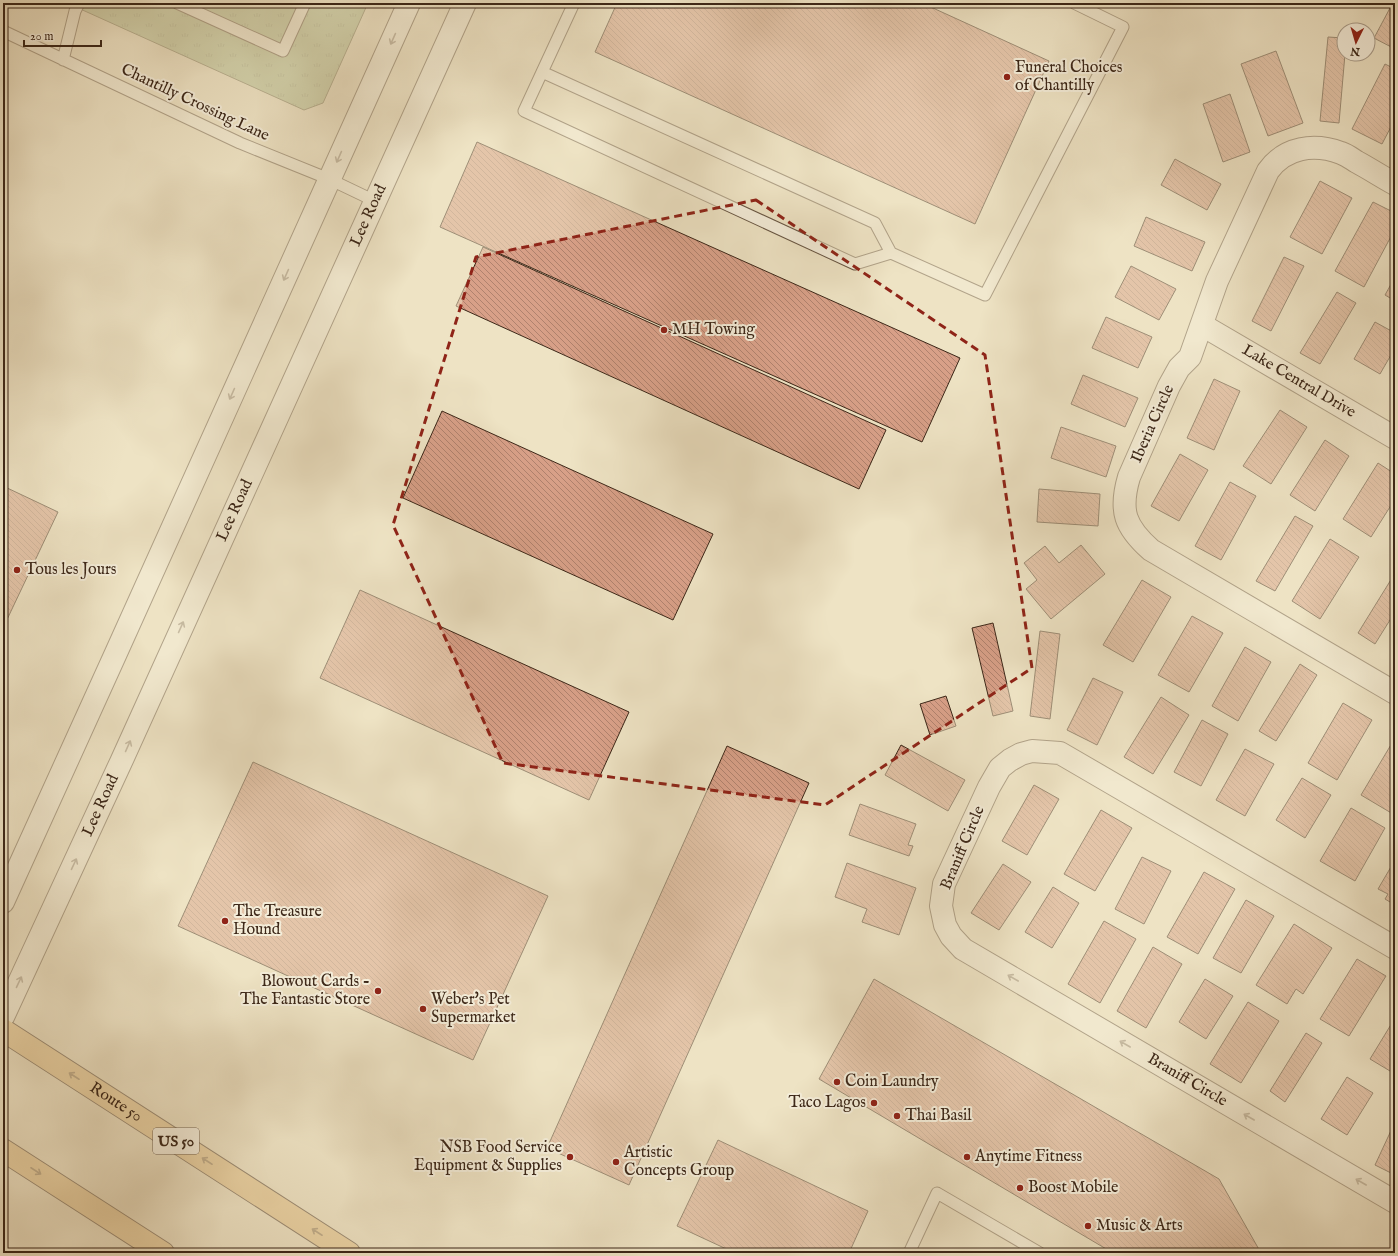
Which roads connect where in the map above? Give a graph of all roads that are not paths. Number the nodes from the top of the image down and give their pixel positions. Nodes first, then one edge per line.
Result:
1 (79, 3) edge
2 (177, 3) edge
3 (305, 3) edge
4 (409, 3) edge
5 (465, 3) edge
6 (574, 3) edge
7 (1074, 3) edge
8 (3, 31) edge
9 (63, 60) junction
10 (542, 72) junction
11 (330, 179) junction
12 (1395, 184) edge
13 (375, 201) junction
14 (891, 254) junction
15 (1202, 325) junction
16 (1395, 438) edge
17 (1395, 693) edge
18 (3, 902) edge
19 (1395, 948) edge
20 (3, 1017) edge
21 (3, 1030) edge
22 (3, 1150) edge
23 (1395, 1202) edge
24 (163, 1253) edge
25 (349, 1253) edge
26 (909, 1253) edge
27 (1040, 1253) edge

1 - 9 lane
2 - 3 lane
4 -> 11 street
5 - 13 street, Lee Road
6 - 10 lane
7 - 14 lane
8 - 9 lane, Chantilly Crossing Lane
9 - 11 lane, Chantilly Crossing Lane
10 - 14 lane
10 - 14 lane
11 - 13 lane, Chantilly Crossing Lane
11 -> 18 street
12 - 15 street, Iberia Circle
20 -> 13 street, Lee Road
15 - 16 street, Lake Central Drive
15 - 17 street, Iberia Circle
23 -> 19 street, Braniff Circle
25 -> 21 highway, Route 50 / US 50
22 -> 24 highway
26 - 27 lane

